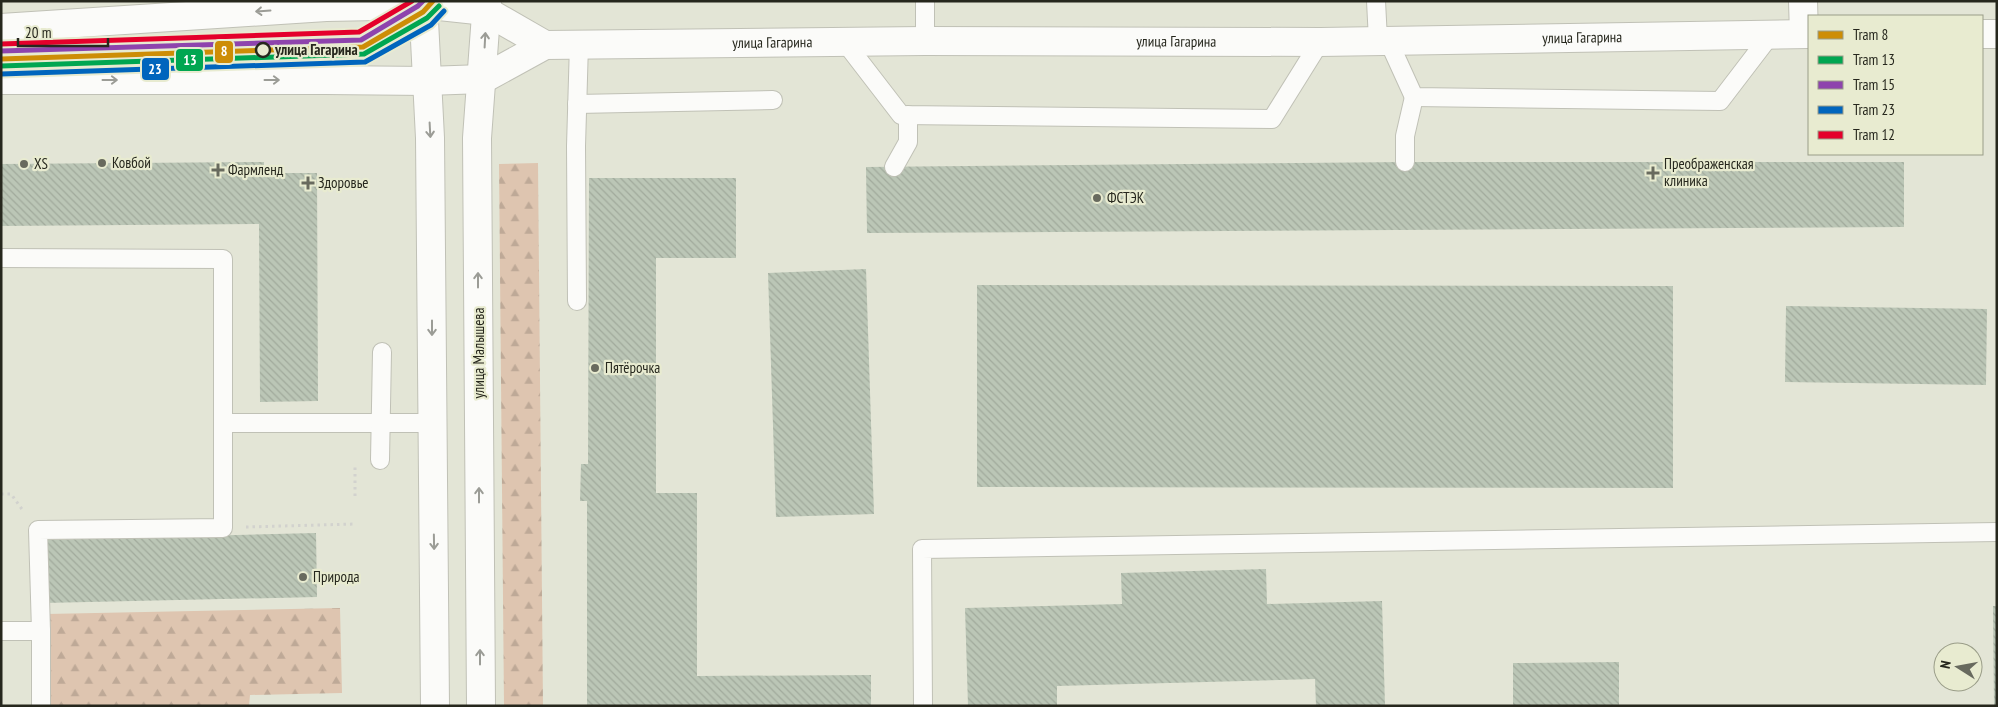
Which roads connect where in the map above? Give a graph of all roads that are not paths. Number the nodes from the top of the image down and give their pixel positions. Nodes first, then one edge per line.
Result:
1 (925, 1) edge
2 (1376, 1) edge
3 (1803, 1) edge
4 (423, 3) edge
5 (487, 6) edge
6 (1, 28) edge
7 (1772, 33) junction
8 (1806, 34) edge
9 (1983, 34) edge
10 (1997, 34) edge
11 (1383, 40) junction
12 (844, 41) junction
13 (925, 41) junction
14 (1320, 42) junction
15 (578, 44) junction
16 (545, 45) junction
17 (483, 79) junction
18 (1, 80) edge
19 (428, 81) junction
20 (1414, 97) junction
21 (774, 100) dead end
22 (577, 104) junction
23 (908, 115) junction
24 (1405, 162) dead end
25 (894, 167) dead end
26 (1, 258) edge
27 (577, 301) dead end
28 (382, 352) dead end
29 (223, 423) junction
30 (433, 423) junction
31 (381, 424) junction
32 (380, 460) dead end
33 (1997, 532) edge
34 (1, 631) edge
35 (40, 631) junction
36 (41, 706) edge
37 (435, 706) edge
38 (481, 706) edge
39 (923, 706) edge

1 - 13 lane
2 - 11 lane
3 - 8 main road
4 - 5 main road
4 -> 6 main road
4 - 19 main road
5 - 16 main road
17 -> 5 main road, улица Малышева
7 - 8 main road, улица Гагарина
7 - 11 main road, улица Гагарина
7 - 20 lane
9 - 10 main road
11 - 14 main road, улица Гагарина
11 - 20 lane
12 - 13 main road, улица Гагарина
12 - 15 main road, улица Гагарина
12 - 23 lane
13 - 14 main road, улица Гагарина
14 - 23 lane
15 - 16 main road, улица Гагарина
15 - 22 lane
16 - 17 main road, улица Гагарина
17 - 19 main road, улица Гагарина
38 -> 17 main road, улица Малышева
18 -> 19 main road, улица Гагарина
19 -> 30 main road
20 - 24 lane
21 - 22 lane
22 - 27 lane
23 - 25 lane
26 - 29 lane
28 - 31 lane
29 - 31 lane
29 - 35 lane
30 - 31 lane
30 -> 37 main road
31 - 32 lane
33 - 39 lane
34 - 35 lane
35 - 36 lane

